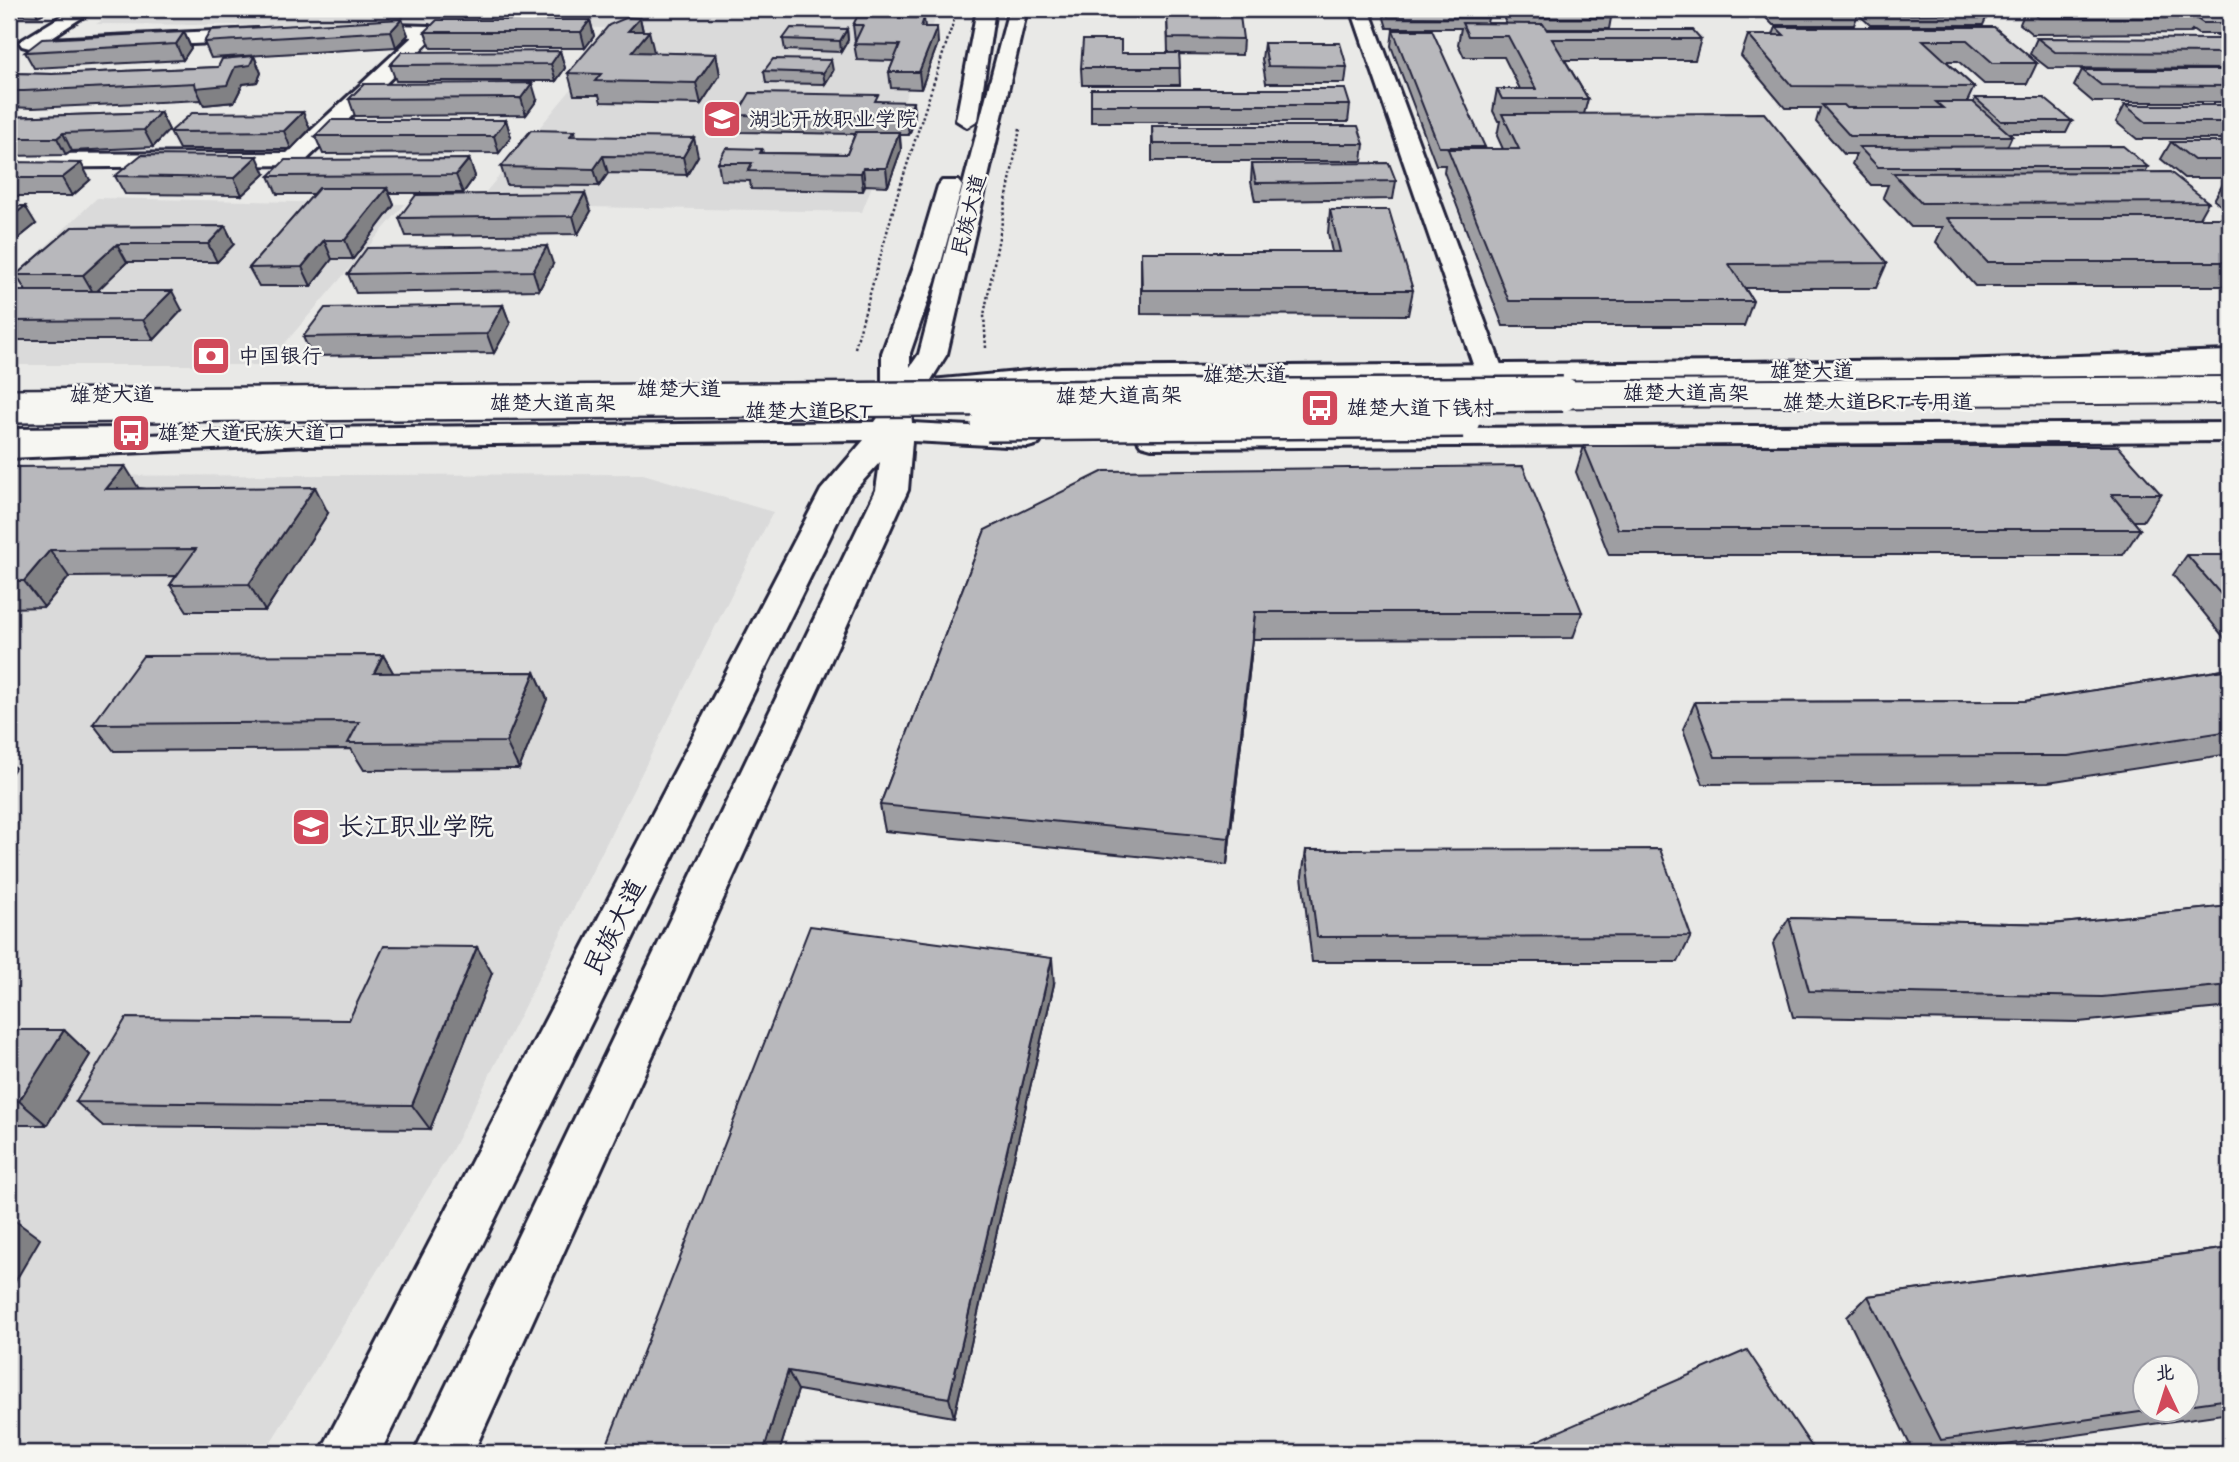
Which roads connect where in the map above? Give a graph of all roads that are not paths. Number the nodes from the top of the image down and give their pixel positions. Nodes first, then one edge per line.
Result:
1 (86, 9) edge
2 (986, 9) edge
3 (1018, 9) edge
4 (1360, 9) edge
5 (2193, 9) edge
6 (337, 30) edge
7 (282, 33) edge
8 (2230, 33) edge
9 (24, 39) edge
10 (2230, 43) edge
11 (2230, 49) edge
12 (14, 59) dead end
13 (9, 161) edge
14 (2230, 360) edge
15 (1955, 369) junction
16 (1490, 373) junction
17 (2230, 376) edge
18 (2230, 390) edge
19 (9, 396) edge
20 (2230, 400) edge
21 (9, 406) edge
22 (897, 410) junction
23 (9, 415) edge
24 (2230, 417) edge
25 (9, 426) edge
26 (2230, 432) edge
27 (341, 436) junction
28 (9, 438) edge
29 (9, 449) edge
30 (349, 1453) edge
31 (443, 1453) edge

1 - 9 main road
2 - 22 main road, 民族大道
3 - 22 main road, 民族大道
4 - 16 main road
5 - 8 main road
6 - 13 main road
7 - 9 main road
9 - 12 main road
10 - 11 main road
14 - 15 main road
15 - 16 main road, 雄楚大道
15 - 17 main road, 雄楚大道
16 - 22 main road, 雄楚大道
18 - 21 main road, 雄楚大道高架, bridge
19 - 22 main road, 雄楚大道
20 - 22 main road, 雄楚大道BRT专用道
22 - 23 main road, 雄楚大道BRT
22 - 26 main road, 雄楚大道
22 - 27 main road, 雄楚大道
22 - 30 main road, 民族大道
22 - 31 main road, 民族大道
24 - 25 main road, 雄楚大道高架, bridge
27 - 28 main road, 雄楚大道
27 - 29 main road

